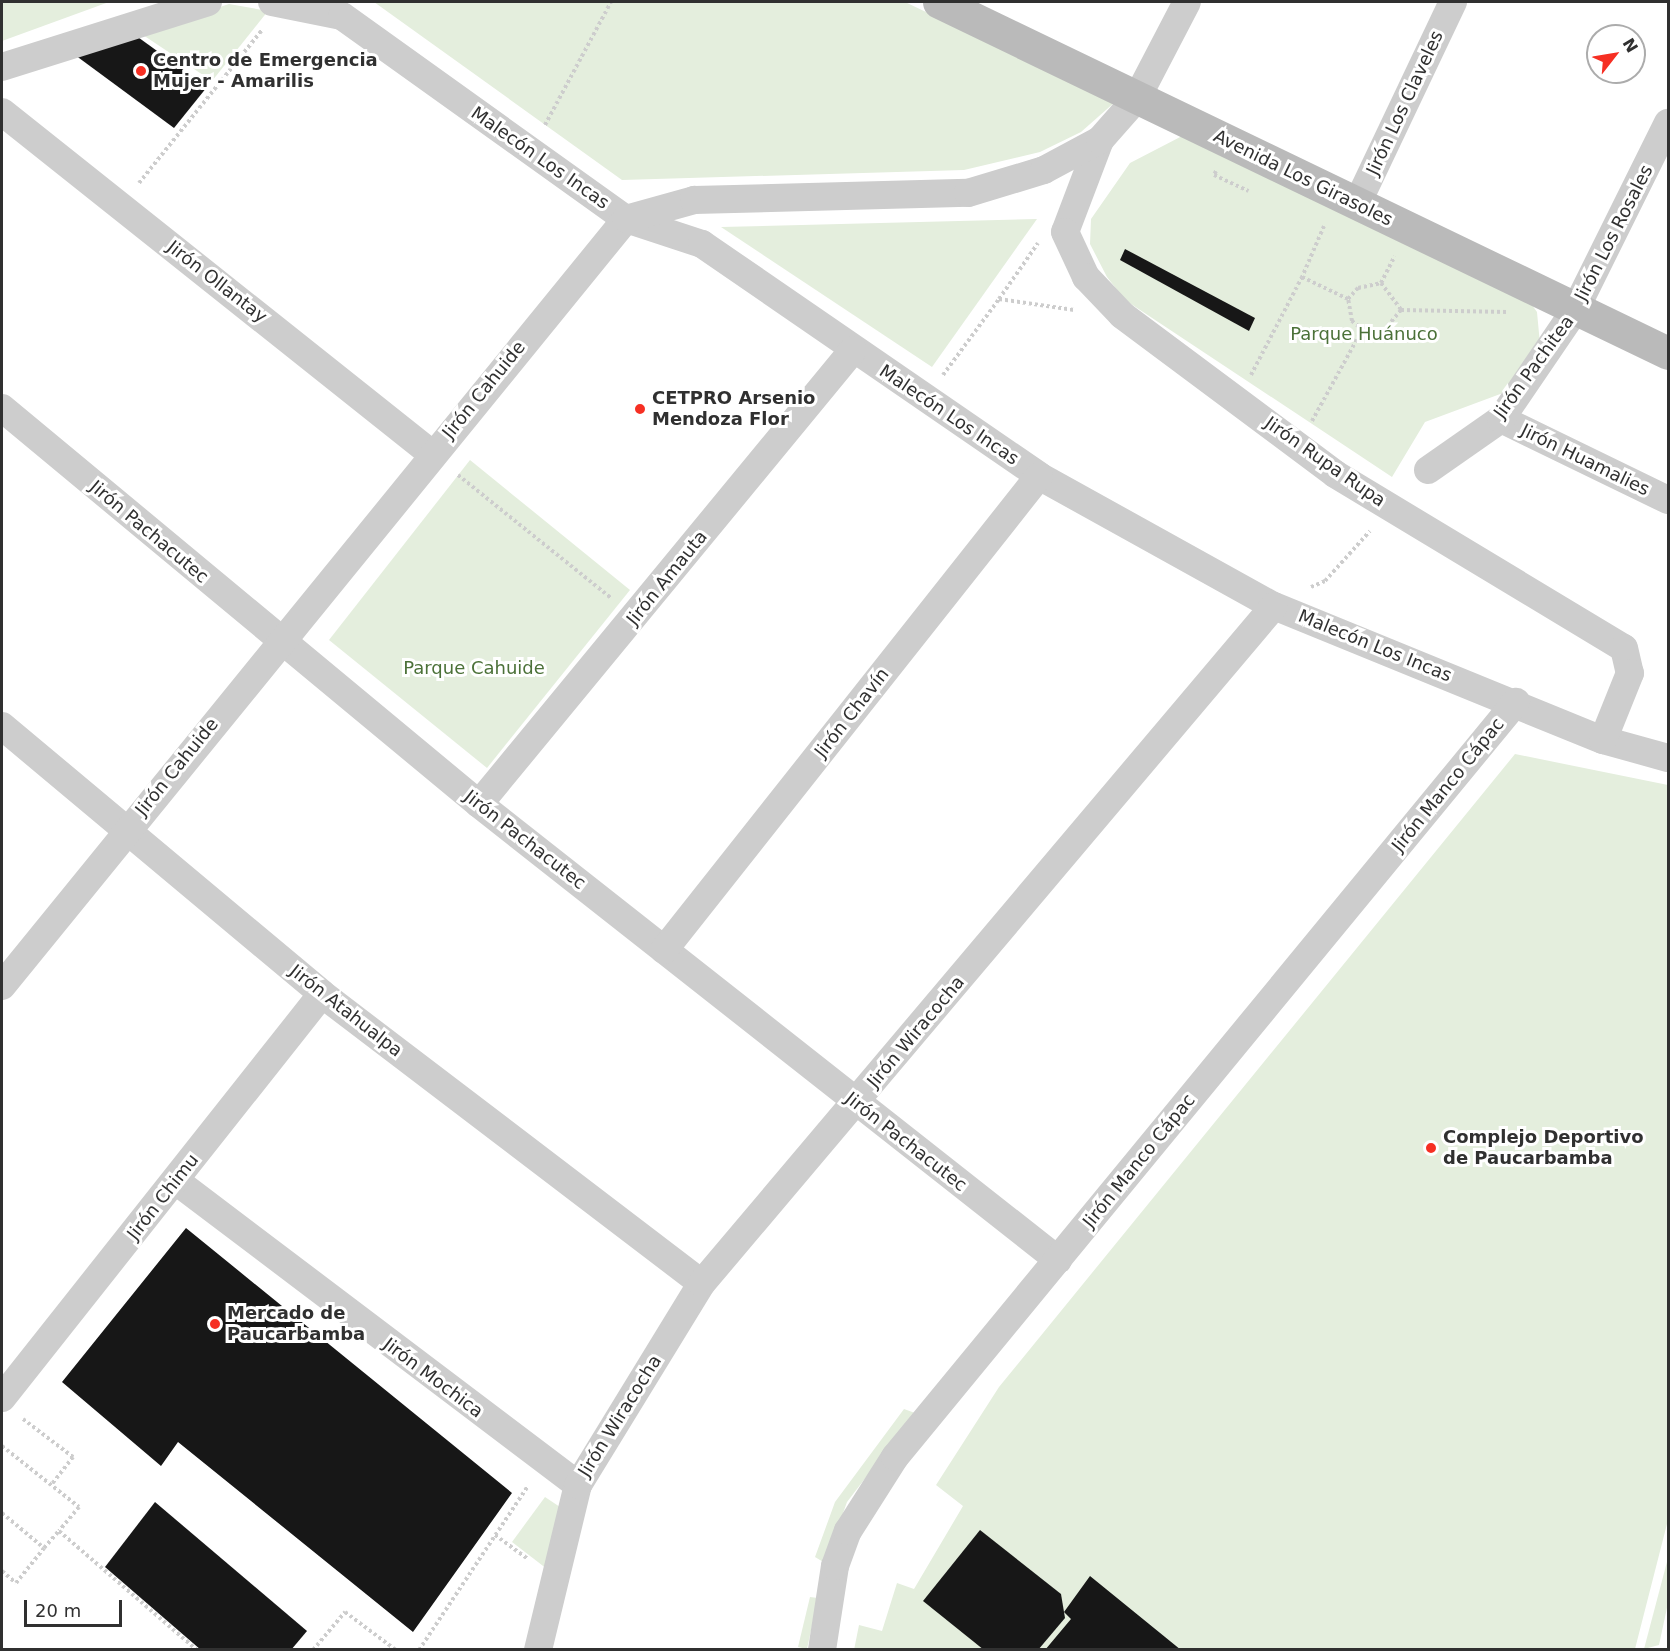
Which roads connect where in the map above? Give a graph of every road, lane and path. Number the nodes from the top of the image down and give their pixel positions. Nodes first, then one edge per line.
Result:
1 (208, 2) edge
2 (611, 2) edge
3 (939, 2) edge
4 (1187, 2) edge
5 (1453, 2) edge
6 (278, 3) edge
7 (2, 67) edge
8 (1137, 98) junction
9 (2, 112) edge
10 (1668, 123) edge
11 (1100, 140) junction
12 (531, 151) junction
13 (1357, 204) junction
14 (121, 206) junction
15 (626, 219) junction
16 (1317, 223) dead end
17 (1065, 232) junction
18 (1394, 258) dead end
19 (1302, 277) junction
20 (1382, 283) junction
21 (1348, 298) junction
22 (999, 299) junction
23 (1401, 310) junction
24 (1575, 310) junction
25 (1504, 314) dead end
26 (1122, 315) junction
27 (1362, 330) junction
28 (854, 350) junction
29 (1668, 353) edge
30 (1247, 382) dead end
31 (925, 399) junction
32 (2, 408) edge
33 (1501, 419) junction
34 (1311, 423) dead end
35 (432, 454) junction
36 (1428, 470) dead end
37 (1040, 476) junction
38 (1668, 500) edge
39 (1388, 506) junction
40 (1274, 606) junction
41 (635, 617) junction
42 (281, 640) junction
43 (1516, 702) junction
44 (2, 726) edge
45 (1603, 740) junction
46 (1668, 758) edge
47 (479, 804) junction
48 (126, 829) junction
49 (664, 950) junction
50 (2, 986) edge
51 (322, 994) junction
52 (856, 1104) junction
53 (176, 1181) junction
54 (1058, 1260) junction
55 (702, 1283) junction
56 (6, 1399) edge
57 (2, 1446) edge
58 (543, 1462) junction
59 (51, 1485) junction
60 (578, 1485) junction
61 (2, 1513) edge
62 (58, 1531) junction
63 (44, 1548) junction
64 (2, 1571) edge
65 (197, 1650) edge
66 (313, 1650) edge
67 (396, 1650) edge
68 (419, 1650) edge
69 (538, 1650) edge
70 (822, 1650) edge

1 - 7 street
2 - 12 path
3 - 8 main road, Avenida Los Girasoles
4 - 8 street
5 - 13 street, Jirón Los Claveles
6 - 12 street, Malecón Los Incas
6 - 14 path
8 - 11 street
8 - 13 main road, Avenida Los Girasoles
9 - 14 street, Jirón Ollantay
10 - 24 street, Jirón Los Rosales
11 - 15 street
11 - 17 street
12 - 15 street, Malecón Los Incas
13 - 24 main road, Avenida Los Girasoles
14 - 35 street, Jirón Ollantay
15 - 28 street, Malecón Los Incas
15 - 35 street, Jirón Cahuide
16 - 19 path
17 - 22 path
17 - 26 street, Jirón Rupa Rupa
18 - 20 path
19 - 21 path
19 - 30 path
20 - 21 path
20 - 23 path
21 - 27 path
22 - 26 path
22 - 31 path
23 - 25 path
23 - 27 path
24 - 29 main road, Avenida Los Girasoles
24 - 33 street, Jirón Pachitea
26 - 39 street, Jirón Rupa Rupa
27 - 34 path
28 - 31 street, Malecón Los Incas
28 - 41 street, Jirón Amauta
31 - 37 street, Malecón Los Incas
32 - 42 street, Jirón Pachacutec
33 - 36 street, Jirón Pachitea
33 - 38 street, Jirón Huamalies
35 - 41 path
35 - 42 street, Jirón Cahuide
37 - 40 street, Malecón Los Incas
37 - 49 street, Jirón Chavín
39 - 40 path
39 - 45 street, Jirón Rupa Rupa
40 - 43 street, Malecón Los Incas
40 - 52 street, Jirón Wiracocha
41 - 47 street, Jirón Amauta
42 - 47 street, Jirón Pachacutec
42 - 48 street, Jirón Cahuide
43 - 45 street, Malecón Los Incas
43 - 54 street, Jirón Manco Cápac
44 - 48 street, Jirón Atahualpa
45 - 46 street, Malecón Los Incas
47 - 49 street, Jirón Pachacutec
48 - 50 street, Jirón Cahuide
48 - 51 street, Jirón Atahualpa
49 - 52 street, Jirón Pachacutec
51 - 53 street, Jirón Chimu
51 - 55 street, Jirón Atahualpa
52 - 54 street, Jirón Pachacutec
52 - 55 street, Jirón Wiracocha
53 - 56 street, Jirón Chimu
53 - 58 street, Jirón Mochica
54 - 70 street, Jirón Manco Cápac
55 - 60 street, Jirón Wiracocha
56 - 59 path
57 - 59 path
58 - 60 street, Jirón Mochica
58 - 68 path
59 - 62 path
60 - 69 street, Jirón Wiracocha
61 - 63 path
62 - 63 path
62 - 65 path
63 - 64 path
66 - 67 path

